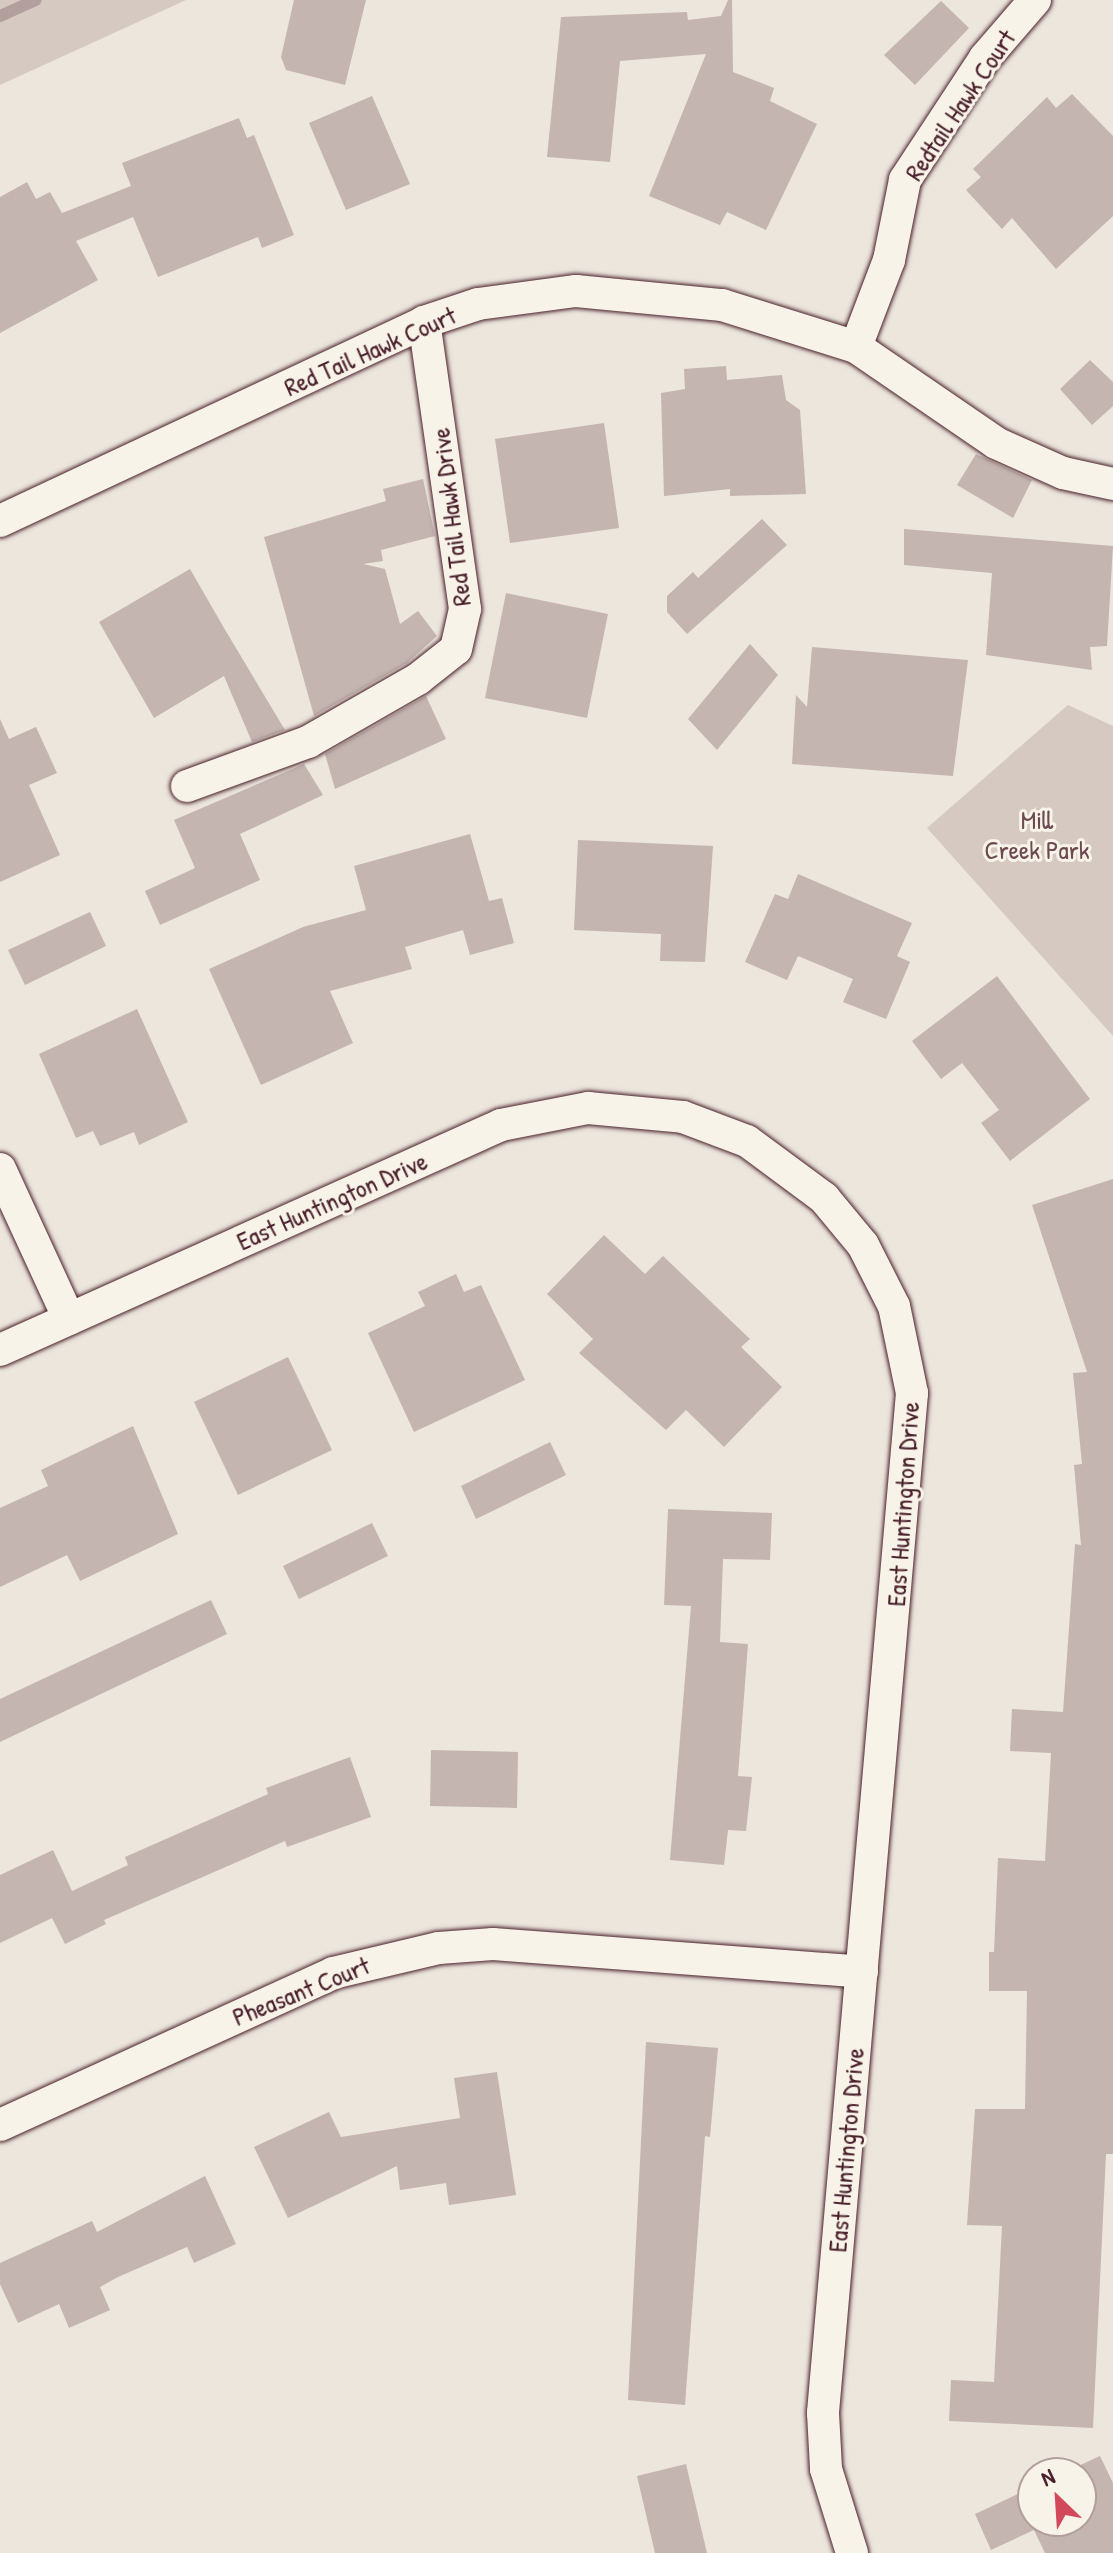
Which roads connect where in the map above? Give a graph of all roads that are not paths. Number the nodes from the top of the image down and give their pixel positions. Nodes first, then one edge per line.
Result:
1 (1035, 0) edge
2 (424, 322) junction
3 (856, 347) junction
4 (1113, 484) edge
5 (0, 521) edge
6 (187, 786) dead end
7 (0, 1169) edge
8 (69, 1319) junction
9 (0, 1350) edge
10 (862, 1972) junction
11 (0, 2125) edge
12 (852, 2553) edge

1 - 3 street, Redtail Hawk Court
2 - 3 street, Red Tail Hawk Court
2 - 5 street, Red Tail Hawk Court
2 - 6 street, Red Tail Hawk Drive
3 - 4 street
7 - 8 street
8 - 9 street, East Huntington Drive
8 - 10 street, East Huntington Drive
10 - 11 street, Pheasant Court
10 - 12 street, East Huntington Drive

